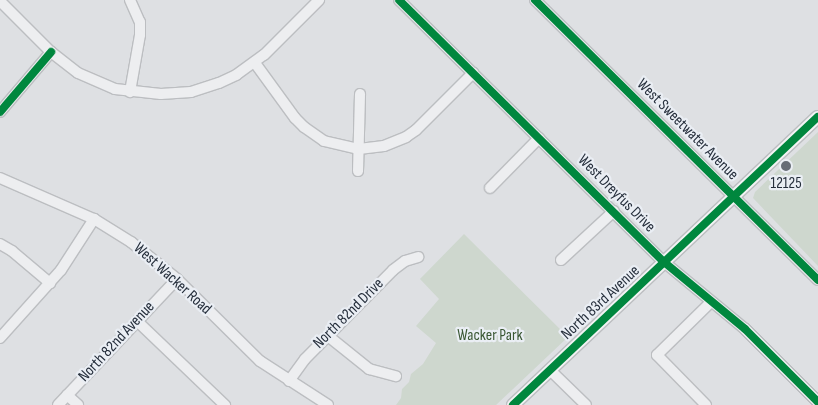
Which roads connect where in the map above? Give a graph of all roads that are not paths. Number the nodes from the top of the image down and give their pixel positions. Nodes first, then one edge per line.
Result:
1 (130, 0) edge
2 (319, 0) edge
3 (399, 0) edge
4 (535, 0) edge
5 (0, 1) edge
6 (51, 52) junction
7 (255, 62) junction
8 (473, 73) junction
9 (130, 92) junction
10 (360, 94) dead end
11 (0, 112) edge
12 (818, 117) edge
13 (539, 138) junction
14 (359, 149) junction
15 (358, 171) dead end
16 (0, 178) edge
17 (490, 188) dead end
18 (735, 196) junction
19 (614, 211) junction
20 (94, 219) junction
21 (0, 244) edge
22 (418, 257) dead end
23 (561, 260) dead end
24 (664, 262) junction
25 (177, 279) junction
26 (818, 280) edge
27 (50, 283) junction
28 (711, 302) junction
29 (137, 322) junction
30 (328, 336) junction
31 (0, 338) edge
32 (550, 370) junction
33 (396, 376) dead end
34 (289, 381) junction
35 (68, 395) junction
36 (818, 402) edge
37 (58, 405) edge
38 (78, 405) edge
39 (226, 405) edge
40 (328, 405) edge
41 (513, 405) edge
42 (586, 405) edge
43 (706, 405) edge

1 - 9 street
2 - 7 street
3 - 8 street, West Dreyfus Drive
4 - 18 street, West Sweetwater Avenue
5 - 6 street
6 - 9 street
6 - 11 street
7 - 9 street
7 - 14 street
8 - 13 street, West Dreyfus Drive
8 - 14 street
10 - 14 street
12 - 18 main road, North 83rd Avenue
13 - 17 street
13 - 19 street, West Dreyfus Drive
14 - 15 street
16 - 20 street, West Wacker Road
18 - 24 main road, North 83rd Avenue
18 - 26 street, West Sweetwater Avenue
19 - 23 street
19 - 24 street, West Dreyfus Drive
20 - 25 street, West Wacker Road
20 - 27 street
21 - 27 street
22 - 30 street, North 82nd Drive
24 - 28 street, West Dreyfus Drive
24 - 32 main road, North 83rd Avenue
25 - 29 street, North 82nd Avenue
25 - 34 street, West Wacker Road
27 - 31 street
28 - 36 street, West Dreyfus Drive
28 - 43 street
29 - 35 street, North 82nd Avenue
29 - 39 street
30 - 33 street
30 - 34 street, North 82nd Drive
32 - 41 main road, North 83rd Avenue
32 - 42 street
34 - 40 street, West Wacker Road
35 - 37 street, North 82nd Avenue
35 - 38 street

